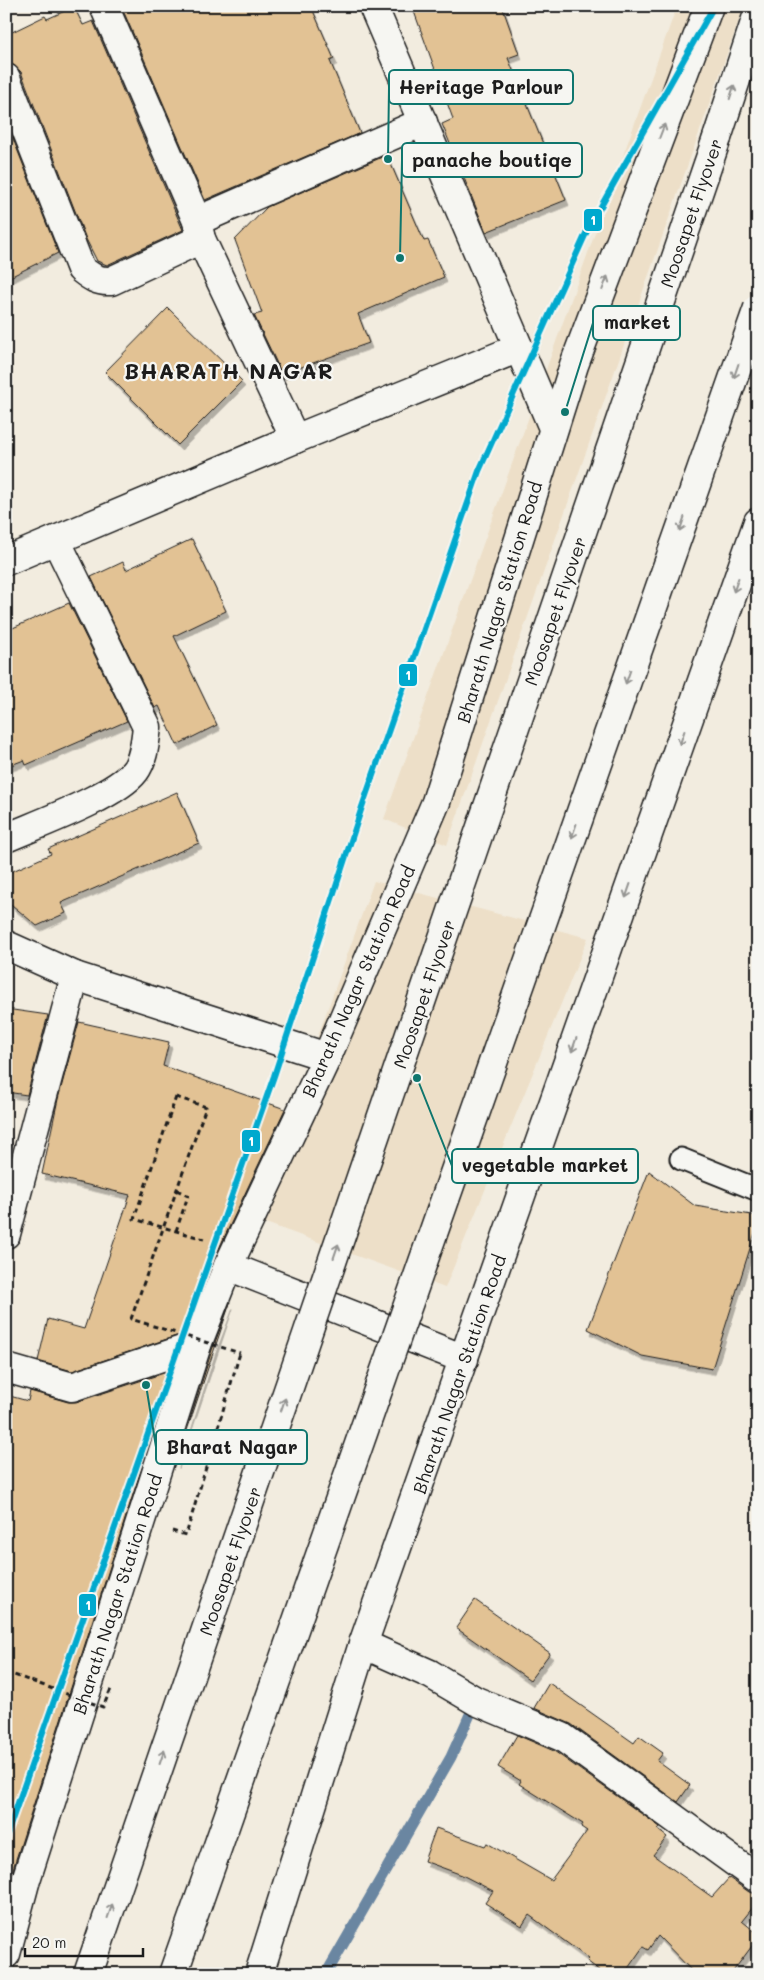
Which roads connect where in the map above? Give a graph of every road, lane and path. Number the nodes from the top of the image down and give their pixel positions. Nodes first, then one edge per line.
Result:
1 (104, 6) edge
2 (374, 6) edge
3 (709, 6) edge
4 (758, 13) edge
5 (6, 78) edge
6 (423, 122) junction
7 (199, 230) junction
8 (758, 308) edge
9 (519, 348) junction
10 (554, 428) junction
11 (295, 439) junction
12 (758, 522) edge
13 (56, 540) junction
14 (6, 561) edge
15 (6, 838) edge
16 (6, 945) edge
17 (75, 976) junction
18 (326, 1057) junction
19 (681, 1159) dead end
20 (176, 1190) junction
21 (758, 1190) edge
22 (176, 1231) junction
23 (6, 1234) edge
24 (232, 1257) junction
25 (197, 1345) junction
26 (464, 1359) junction
27 (6, 1368) edge
28 (186, 1535) dead end
29 (363, 1644) junction
30 (6, 1672) edge
31 (111, 1689) dead end
32 (758, 1879) edge
33 (6, 1954) edge
34 (88, 1974) edge
35 (173, 1974) edge
36 (259, 1974) edge

1 - 7 main road
2 - 6 main road
10 -> 3 main road, Bharath Nagar Station Road
34 -> 4 main road, Moosapet Flyover, bridge
5 - 7 main road
6 - 7 main road
6 - 9 main road
7 - 11 main road
8 -> 35 main road, bridge
9 - 10 main road
9 - 11 main road
10 - 18 main road, Bharath Nagar Station Road
11 - 13 main road
12 -> 26 main road, Bharath Nagar Station Road
13 - 14 main road
13 - 15 main road
16 - 17 main road
17 - 18 main road
17 - 23 main road
18 - 24 main road, Bharath Nagar Station Road
19 - 21 lane
20 - 22 path
20 - 22 path, bridge
20 - 28 path, bridge
22 - 24 path
24 - 25 main road, Bharath Nagar Station Road
24 - 26 main road
25 - 27 main road
25 - 33 main road, Bharath Nagar Station Road
26 - 29 main road, Bharath Nagar Station Road
29 - 32 main road
29 - 36 main road, Bharath Nagar Station Road
30 - 31 path, bridge

